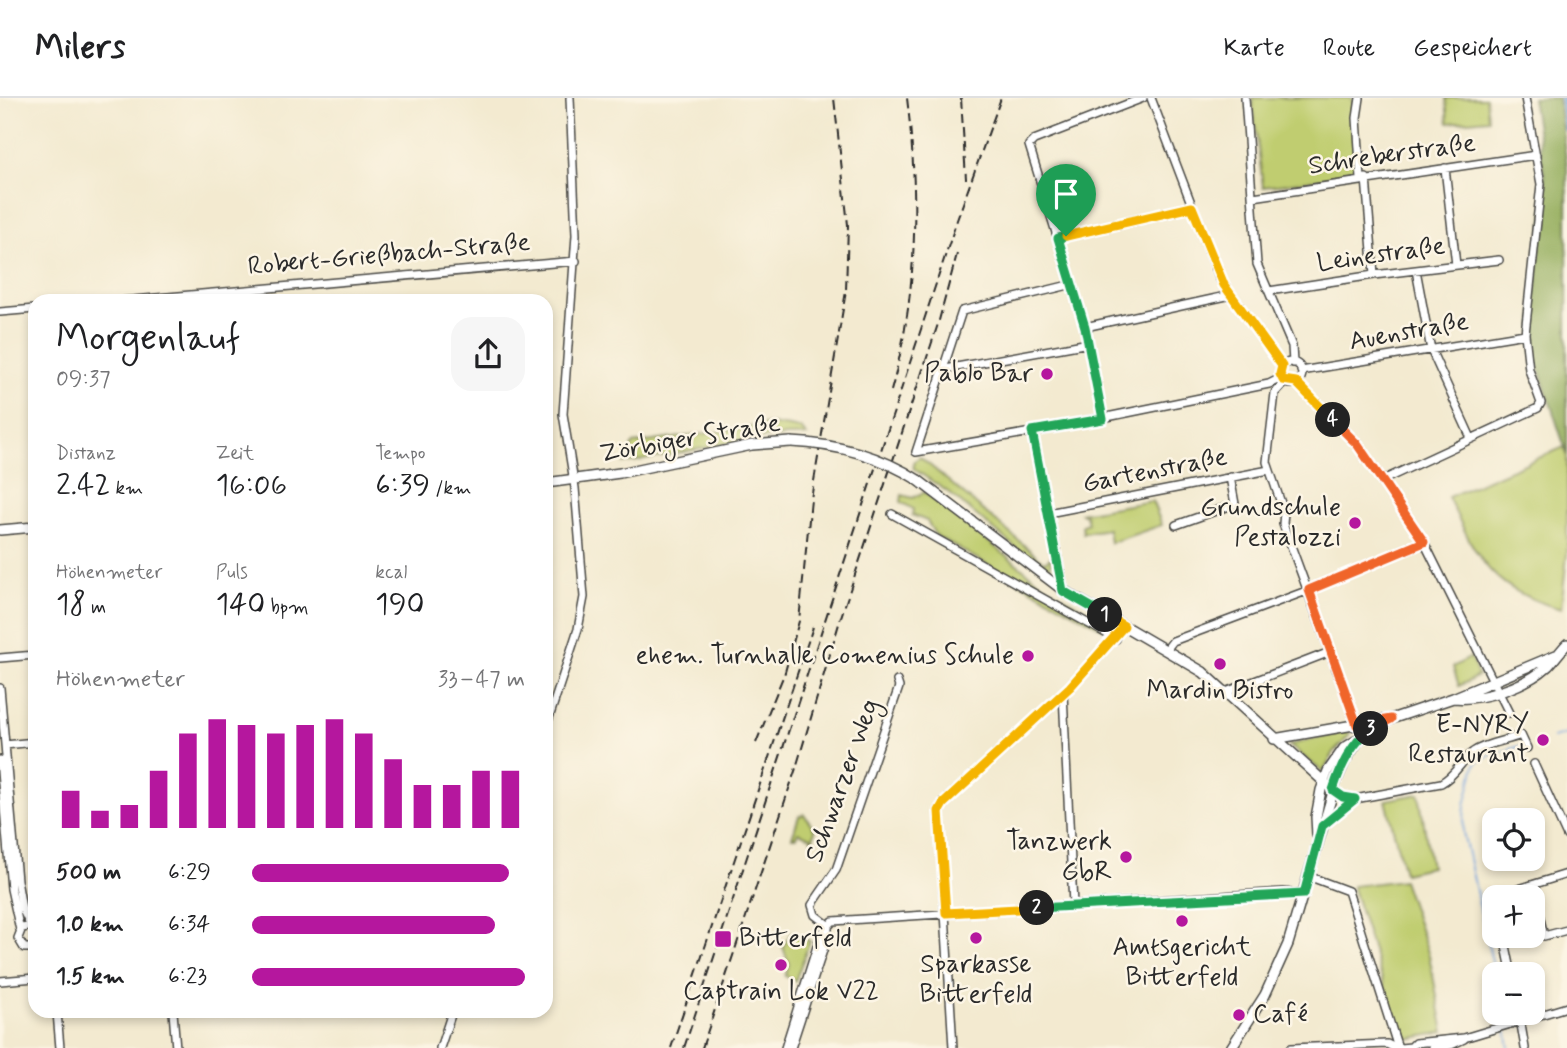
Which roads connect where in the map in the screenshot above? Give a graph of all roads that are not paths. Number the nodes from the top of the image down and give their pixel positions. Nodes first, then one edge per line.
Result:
1 (570, 98) edge
2 (1143, 98) edge
3 (1151, 98) edge
4 (1245, 98) edge
5 (1360, 98) edge
6 (1525, 98) edge
7 (1536, 155) junction
8 (1445, 168) junction
9 (1364, 179) junction
10 (1253, 197) junction
11 (1192, 207) junction
12 (1058, 238) junction
13 (1499, 260) dead end
14 (576, 261) junction
15 (1456, 265) junction
16 (1416, 270) junction
17 (1374, 275) junction
18 (1073, 285) junction
19 (1269, 291) junction
20 (201, 294) edge
21 (1231, 295) junction
22 (28, 310) edge
23 (0, 313) edge
24 (1085, 327) junction
25 (1525, 334) junction
26 (1089, 343) junction
27 (1431, 350) junction
28 (1293, 363) junction
29 (1282, 366) junction
30 (940, 370) junction
31 (1301, 371) junction
32 (1283, 380) junction
33 (1296, 382) junction
34 (1103, 419) junction
35 (1032, 431) junction
36 (1471, 438) junction
37 (1269, 470) junction
38 (1230, 477) junction
39 (574, 480) junction
40 (1383, 480) junction
41 (553, 482) edge
42 (1048, 513) junction
43 (892, 514) dead end
44 (1175, 525) dead end
45 (28, 528) edge
46 (0, 530) edge
47 (1424, 542) junction
48 (1060, 566) junction
49 (1046, 579) junction
50 (1309, 590) junction
51 (1063, 591) junction
52 (1124, 626) junction
53 (1116, 639) junction
54 (1567, 644) edge
55 (1166, 650) junction
56 (1330, 652) junction
57 (28, 656) edge
58 (0, 658) edge
59 (897, 681) dead end
60 (1495, 687) junction
61 (0, 688) edge
62 (1226, 692) junction
63 (1063, 693) junction
64 (553, 705) edge
65 (1509, 713) dead end
66 (1391, 719) junction
67 (1357, 725) junction
68 (1362, 735) junction
69 (1274, 739) junction
70 (1524, 741) dead end
71 (28, 742) edge
72 (3, 743) edge
73 (0, 760) edge
74 (1534, 764) dead end
75 (1323, 783) junction
76 (1333, 790) junction
77 (1355, 799) junction
78 (1322, 826) junction
79 (1567, 836) edge
80 (1317, 837) junction
81 (1567, 875) edge
82 (1308, 876) junction
83 (1532, 885) edge
84 (1304, 894) junction
85 (1073, 905) junction
86 (946, 913) junction
87 (28, 915) edge
88 (828, 925) junction
89 (28, 928) edge
90 (20, 930) junction
91 (1567, 930) edge
92 (1545, 936) edge
93 (28, 947) edge
94 (28, 979) edge
95 (0, 981) edge
96 (1567, 1007) edge
97 (1545, 1012) edge
98 (58, 1018) edge
99 (174, 1018) edge
100 (450, 1018) edge
101 (1512, 1025) edge
102 (1521, 1025) edge
103 (1464, 1038) junction
104 (1411, 1047) edge
105 (60, 1048) edge
106 (176, 1048) edge
107 (440, 1048) edge
108 (785, 1048) edge
109 (791, 1048) edge
110 (953, 1048) edge
111 (1231, 1048) edge
112 (1291, 1048) edge
113 (1398, 1048) edge
114 (1432, 1048) edge
115 (1525, 1048) edge

1 - 14 street
2 - 12 street
3 - 11 street
4 - 10 street
5 - 9 street
6 - 7 street
7 - 8 street, Schreberstraße
7 - 25 street
8 - 9 street, Schreberstraße
8 - 15 street
9 - 10 street, Schreberstraße
9 - 17 street
10 - 19 street
11 - 12 street
11 - 21 street
12 - 18 street
13 - 15 street, Leinestraße
14 - 20 street, Robert-Grießbach-Straße
14 - 39 street
15 - 16 street, Leinestraße
16 - 17 street, Leinestraße
16 - 27 street
17 - 19 street, Leinestraße
18 - 24 street
18 - 30 street
19 - 28 street
21 - 24 street
21 - 29 street
22 - 23 street
24 - 26 street
25 - 27 street, Auenstraße
25 - 36 street
26 - 30 street
26 - 34 street
27 - 31 street, Auenstraße
27 - 36 street
28 - 29 street
28 - 31 street
29 - 32 street
30 - 35 street
31 - 33 street
32 - 33 street
32 - 34 street
32 - 37 street
33 - 40 street
34 - 35 street
35 - 42 street
36 - 40 street
37 - 38 street, Gartenstraße
37 - 50 street
38 - 42 street, Gartenstraße
38 - 44 street
39 - 41 main road, Zörbiger Straße
39 - 49 main road, Zörbiger Straße, bridge
39 - 64 street
40 - 47 street
42 - 48 street
43 - 53 street
45 - 46 main road
47 - 50 street
47 - 60 street
48 - 49 street
48 - 51 street
49 - 51 main road, Zörbiger Straße
50 - 55 street
50 - 56 street
51 - 52 main road, Zörbiger Straße
52 - 53 street
52 - 55 main road, Zörbiger Straße
53 - 63 street
54 - 60 main road
55 - 62 main road, Zörbiger Straße
56 - 62 street
56 - 67 street
57 - 58 street
59 - 88 street, Schwarzer Weg
60 - 65 street
60 - 66 main road
61 - 72 street
62 - 69 main road, Zörbiger Straße
63 - 85 street
63 - 86 street
66 - 67 main road
66 - 68 main road
67 - 69 main road
68 - 75 main road
68 - 76 main road
69 - 75 main road, Zörbiger Straße
70 - 77 street
71 - 72 street
72 - 87 street
73 - 90 street
74 - 79 street
75 - 76 main road, Zörbiger Straße
75 - 80 main road
76 - 77 street
76 - 78 main road
77 - 78 street
78 - 80 main road
80 - 82 main road
81 - 83 street
82 - 84 main road
82 - 113 street
84 - 85 street
84 - 111 main road
85 - 86 street
86 - 88 street
86 - 110 street
88 - 108 street
88 - 109 street
89 - 90 street
90 - 93 street
91 - 92 street
94 - 95 street
96 - 97 street
98 - 105 street
99 - 106 street
100 - 107 street
101 - 103 street
102 - 115 street
103 - 104 street
103 - 114 street
104 - 113 street
112 - 113 street

